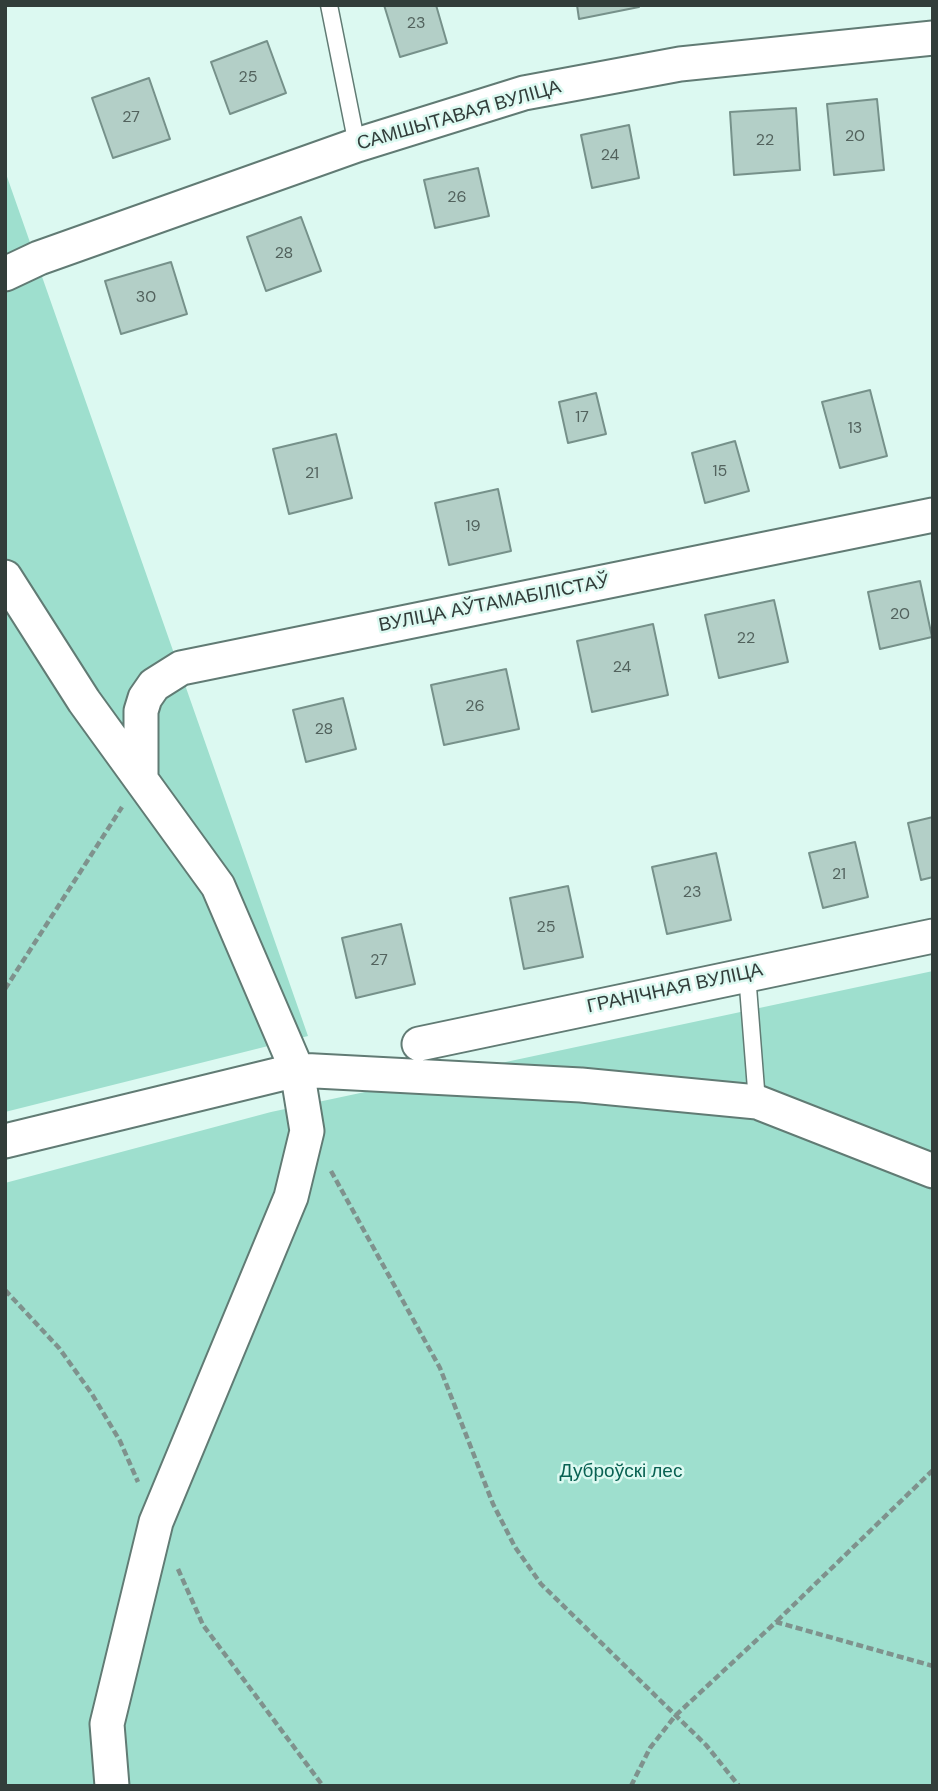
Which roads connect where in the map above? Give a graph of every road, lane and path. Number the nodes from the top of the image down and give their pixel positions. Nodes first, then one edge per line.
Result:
1 (329, 5) edge
2 (933, 38) edge
3 (358, 145) junction
4 (5, 274) edge
5 (933, 515) edge
6 (5, 577) edge
7 (141, 777) junction
8 (933, 936) edge
9 (747, 974) junction
10 (5, 989) edge
11 (419, 1044) dead end
12 (297, 1070) junction
13 (757, 1102) junction
14 (307, 1131) junction
15 (5, 1141) edge
16 (933, 1171) edge
17 (5, 1290) edge
18 (933, 1470) edge
19 (156, 1522) junction
20 (177, 1567) dead end
21 (776, 1622) junction
22 (933, 1666) edge
23 (675, 1716) junction
24 (112, 1786) edge
25 (323, 1786) edge
26 (631, 1786) edge
27 (739, 1786) edge

1 - 3 lane
2 - 3 street, САМШЫТАВАЯ ВУЛІЦА
3 - 4 street, САМШЫТАВАЯ ВУЛІЦА
5 - 7 street, ВУЛІЦА АЎТАМАБІЛІСТАЎ
6 - 7 street
7 - 10 path
7 - 12 street
8 - 9 street, ГРАНІЧНАЯ ВУЛІЦА
9 - 11 street, ГРАНІЧНАЯ ВУЛІЦА
9 - 13 lane
12 - 13 street
12 - 14 street
12 - 15 street
13 - 16 street
14 - 19 street
14 - 23 path
17 - 19 path
18 - 21 path
19 - 24 street
20 - 25 path
21 - 22 path
21 - 23 path
23 - 26 path
23 - 27 path

